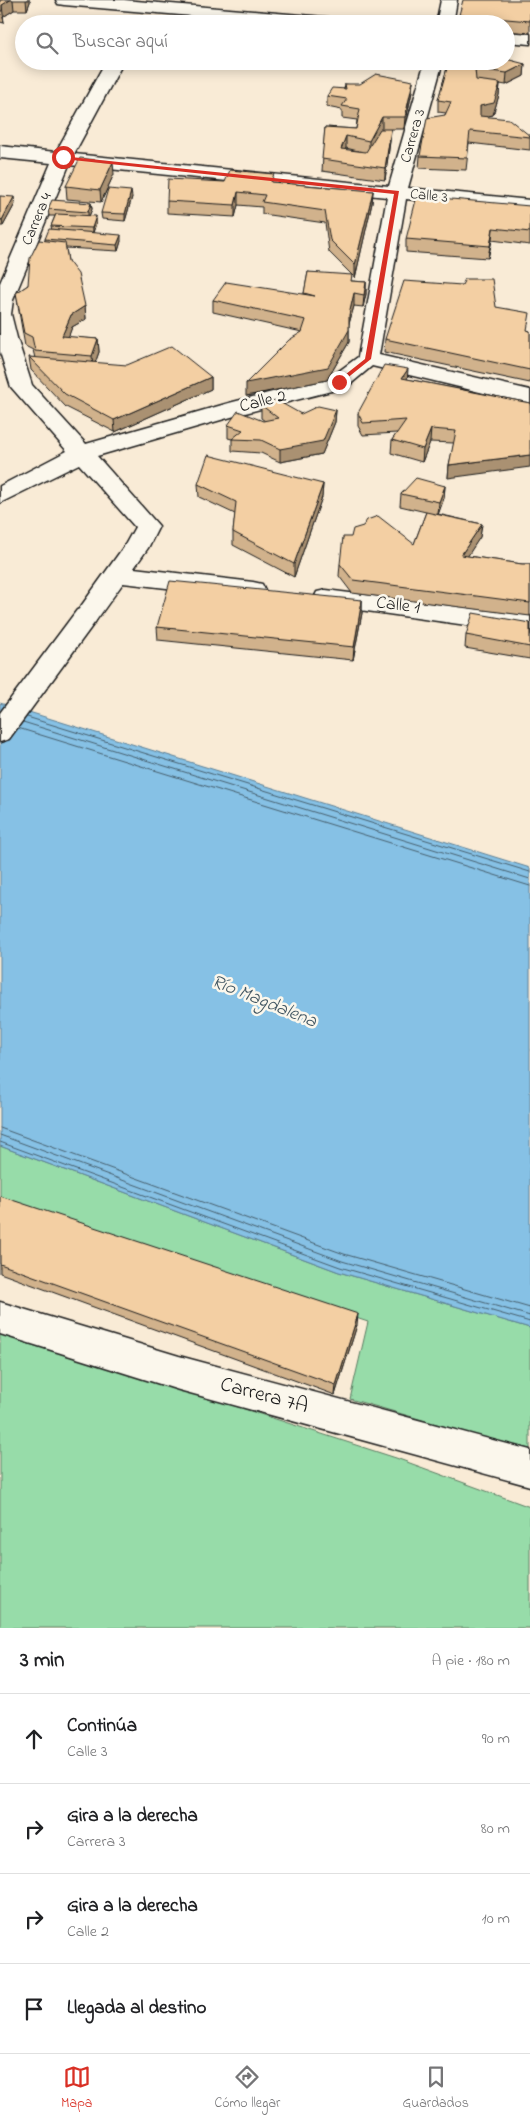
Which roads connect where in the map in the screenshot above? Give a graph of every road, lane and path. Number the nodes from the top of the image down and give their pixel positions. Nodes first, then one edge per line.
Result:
1 (64, 0) edge
2 (449, 0) edge
3 (146, 3) edge
4 (140, 15) edge
5 (261, 15) edge
6 (446, 15) edge
7 (515, 38) edge
8 (530, 39) edge
9 (110, 70) edge
10 (431, 70) edge
11 (0, 152) edge
12 (63, 157) junction
13 (397, 193) junction
14 (530, 206) edge
15 (368, 359) junction
16 (530, 397) edge
17 (82, 453) junction
18 (0, 496) edge
19 (117, 574) junction
20 (274, 592) edge
21 (303, 595) edge
22 (530, 625) edge
23 (0, 732) edge
24 (0, 1318) edge
25 (530, 1468) edge

1 - 3 street
2 - 6 street
3 - 4 street
3 - 5 street
7 - 8 street
9 - 12 street, Carrera 4
10 - 13 street, Carrera 3
11 - 12 street, Calle 3
12 - 13 street, Calle 3
12 - 17 street, Carrera 4
13 - 14 street, Calle 3
13 - 15 street, Carrera 3
15 - 16 street
15 - 17 street, Calle 2
17 - 18 street, Calle 2
17 - 19 street, Carrera 4
19 - 20 street
19 - 23 street
21 - 22 street, Calle 1
24 - 25 street, Carrera 7A

